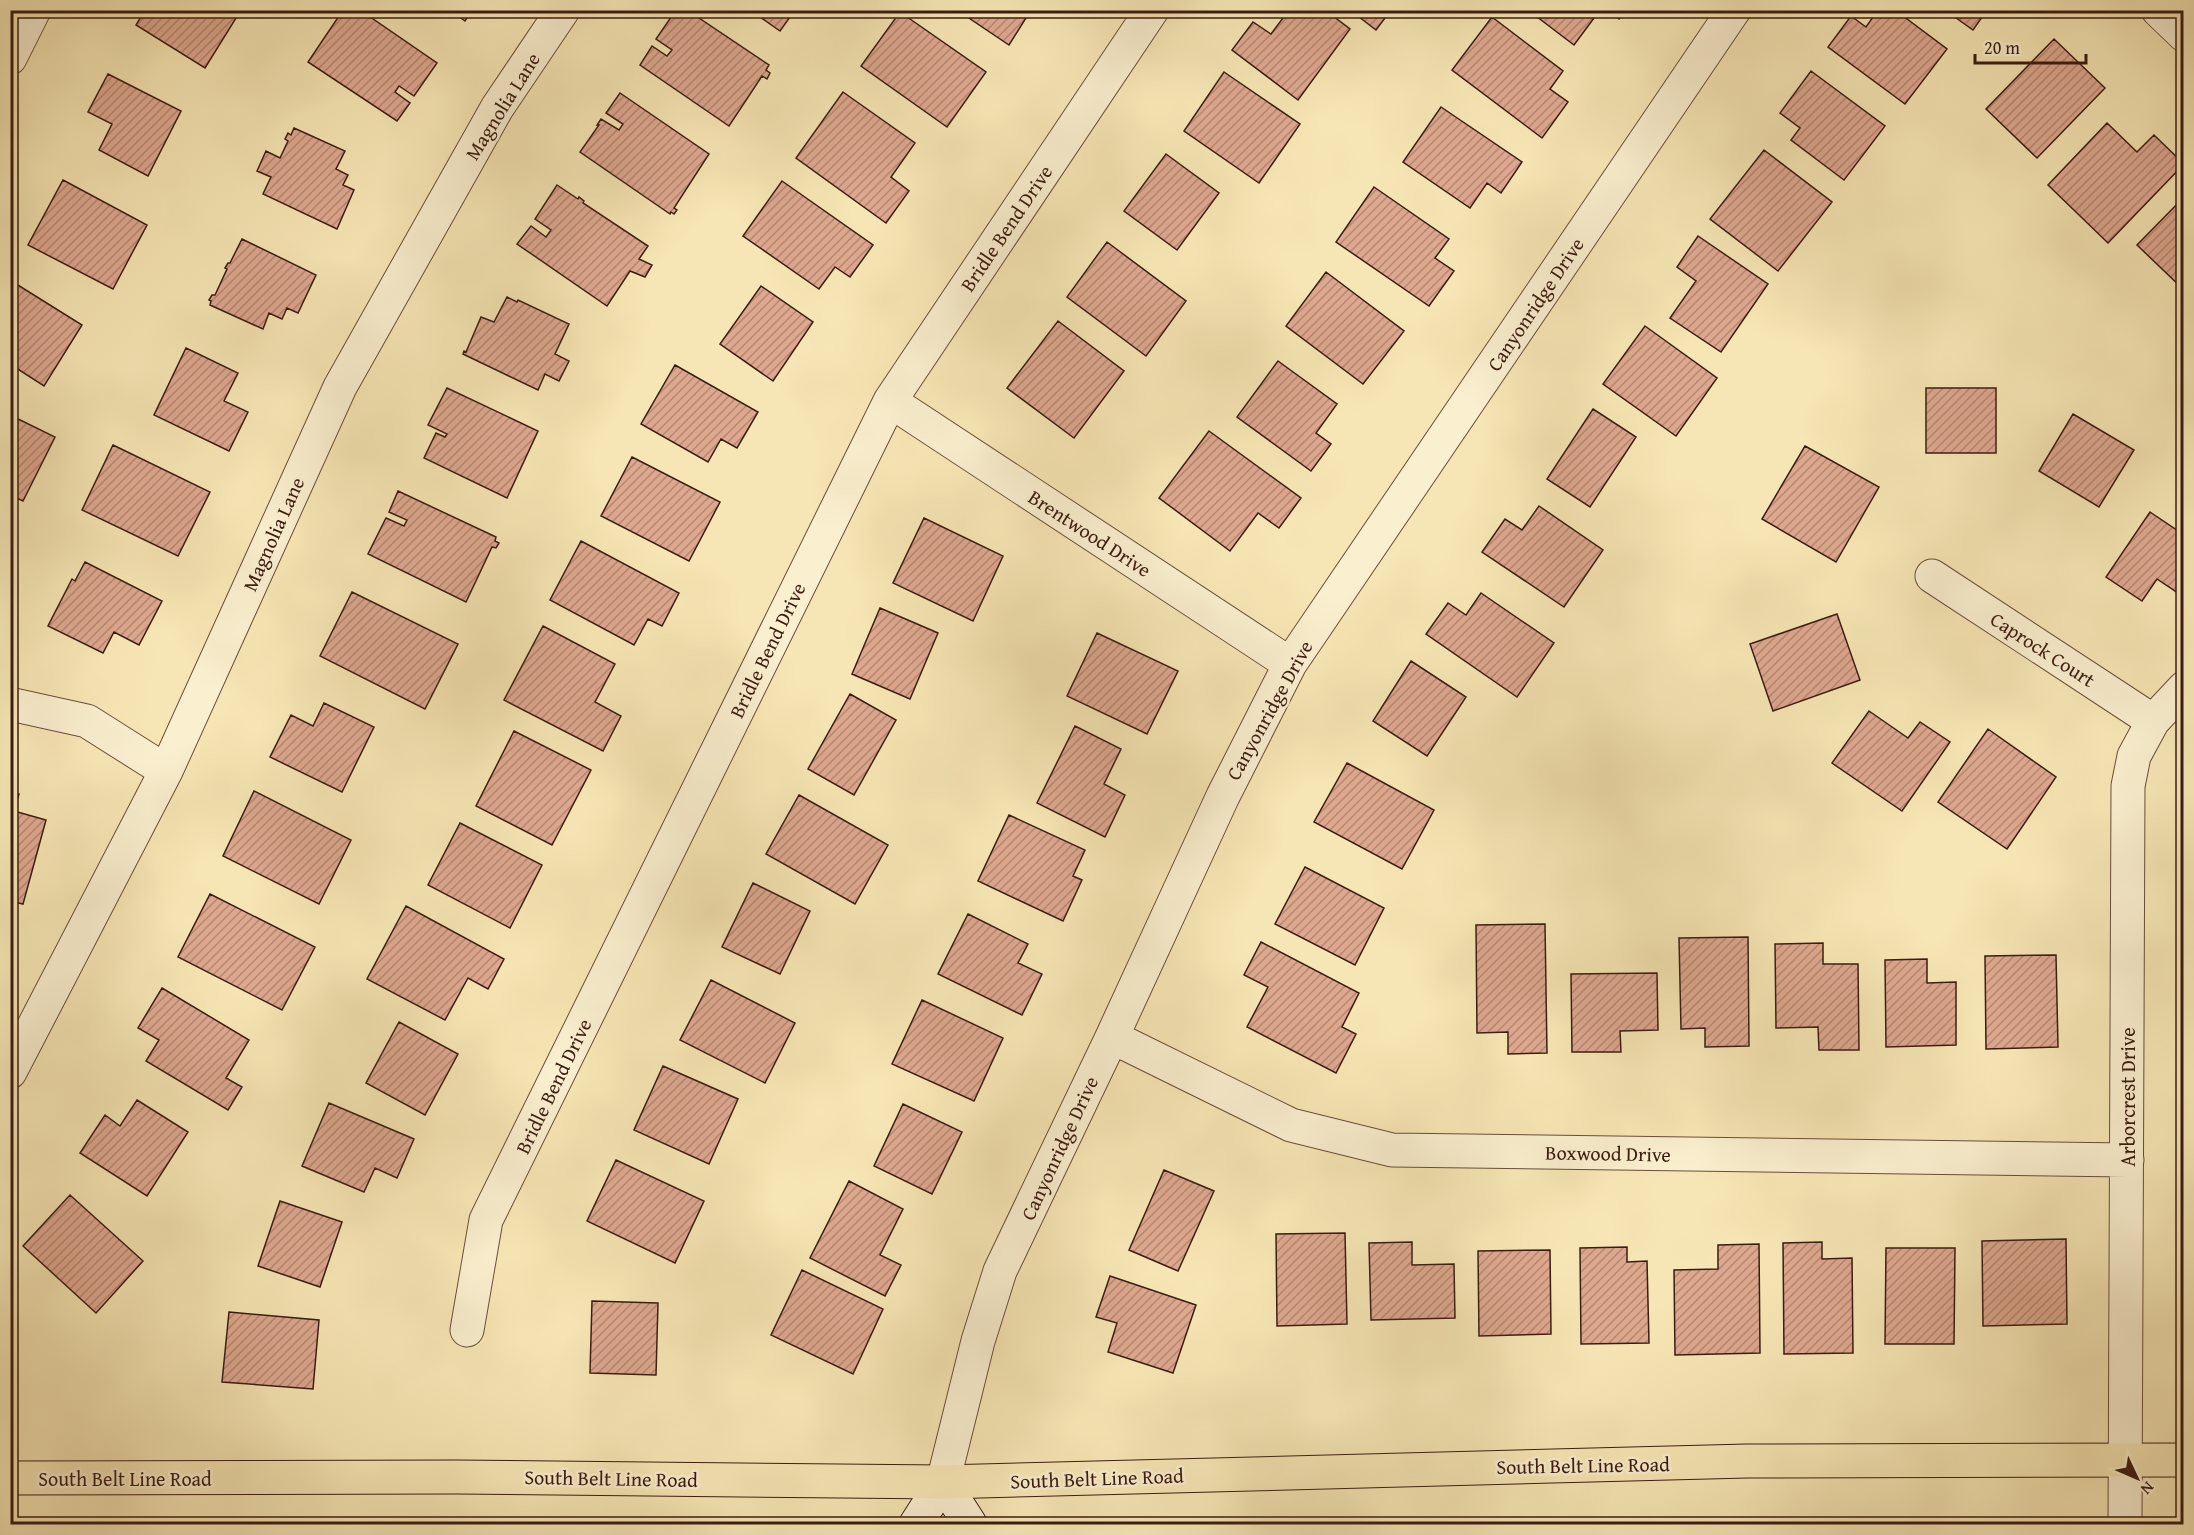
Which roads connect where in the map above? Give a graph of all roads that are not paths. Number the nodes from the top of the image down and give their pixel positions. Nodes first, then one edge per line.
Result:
1 (34, 10) edge
2 (563, 10) edge
3 (1152, 10) edge
4 (1734, 10) edge
5 (2158, 10) edge
6 (2184, 35) edge
7 (10, 58) edge
8 (890, 401) junction
9 (1932, 576) dead end
10 (1290, 664) junction
11 (2184, 688) edge
12 (10, 704) edge
13 (2153, 721) junction
14 (166, 771) junction
15 (1112, 1037) junction
16 (10, 1072) edge
17 (2127, 1160) junction
18 (467, 1330) dead end
19 (2184, 1460) edge
20 (2125, 1461) junction
21 (10, 1478) edge
22 (943, 1482) junction
23 (916, 1524) edge
24 (970, 1524) edge
25 (2125, 1524) edge

1 - 7 street
2 - 14 street, Magnolia Lane
3 - 8 street, Bridle Bend Drive
4 - 10 street, Canyonridge Drive
5 - 6 street
8 - 10 street, Brentwood Drive
8 - 18 street, Bridle Bend Drive
9 - 13 street, Caprock Court
10 - 15 street, Canyonridge Drive
11 - 13 street, Arborcrest Drive
12 - 14 street
13 - 17 street, Arborcrest Drive
14 - 16 street, Magnolia Lane
15 - 17 street, Boxwood Drive
15 - 22 street, Canyonridge Drive
17 - 20 street, Arborcrest Drive
19 - 20 main road, South Belt Line Road
20 - 22 main road, South Belt Line Road
20 - 25 street, Arborcrest Drive
21 - 22 main road, South Belt Line Road
22 - 23 street, Canyonridge Drive
22 - 24 street

